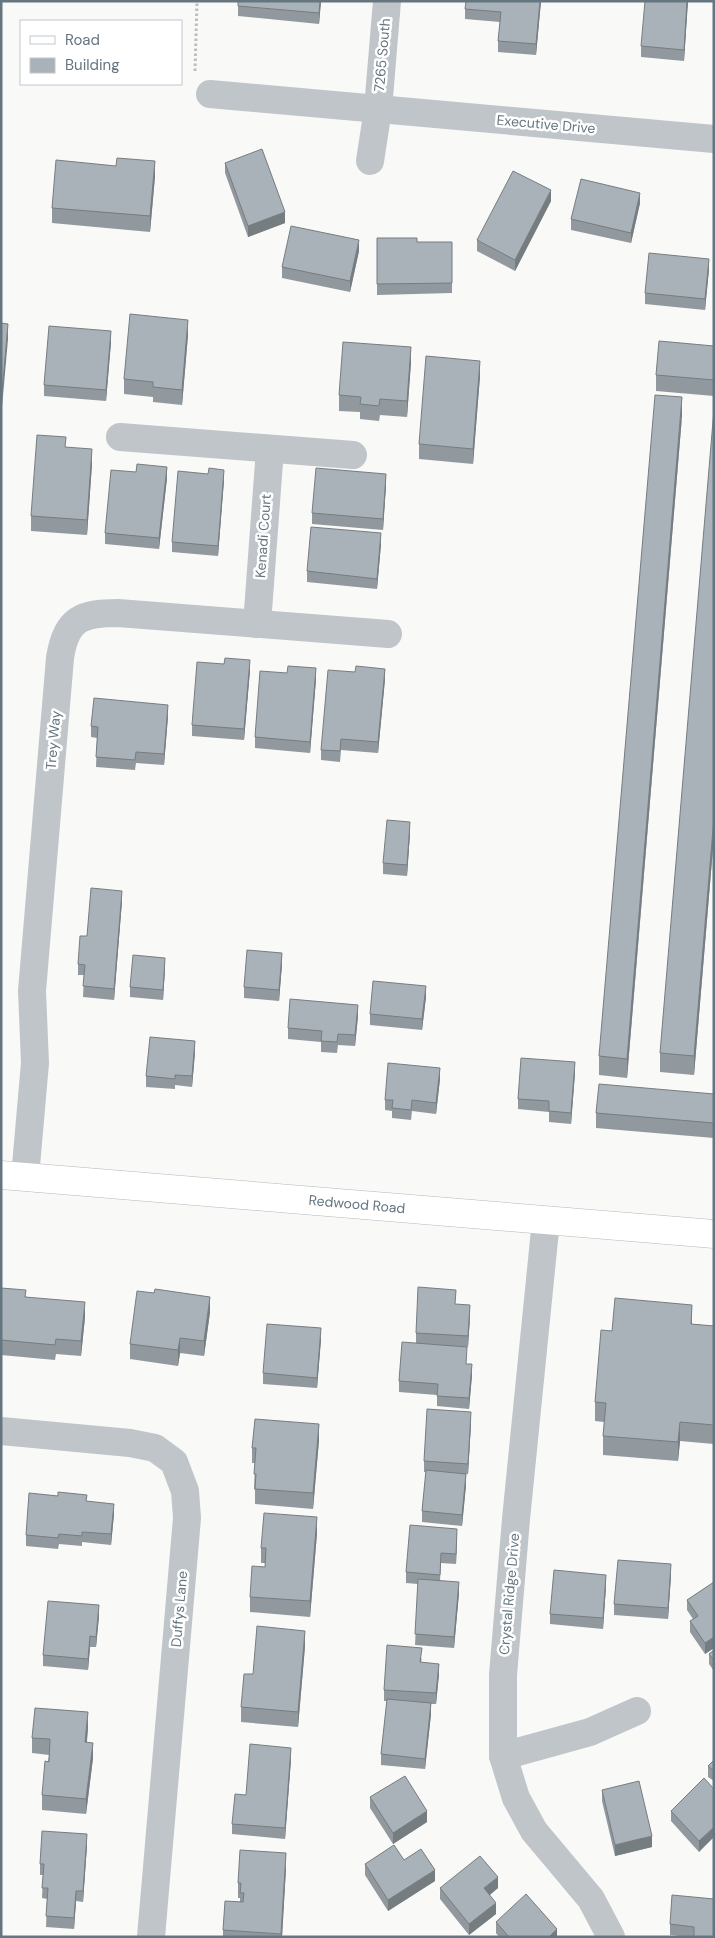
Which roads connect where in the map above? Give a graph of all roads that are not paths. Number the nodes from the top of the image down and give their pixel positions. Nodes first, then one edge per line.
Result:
1 (387, 1) edge
2 (202, 84) road end
3 (378, 109) junction
4 (714, 138) edge
5 (370, 161) dead end
6 (120, 436) dead end
7 (270, 448) junction
8 (353, 455) dead end
9 (256, 624) junction
10 (388, 634) dead end
11 (13, 1176) edge
12 (546, 1220) junction
13 (714, 1234) edge
14 (1, 1432) edge
15 (637, 1711) dead end
16 (503, 1756) junction
17 (151, 1937) edge
18 (611, 1937) edge

1 - 3 street, 7265 South
2 - 3 street, Executive Drive
3 - 4 street, Executive Drive
3 - 5 street
6 - 7 street
7 - 8 street
7 - 9 street, Kenadi Court
9 - 10 street, Trey Way
9 - 11 street, Trey Way
11 - 12 main road, Redwood Road
12 - 13 main road, Redwood Road
12 - 16 street, Crystal Ridge Drive
14 - 17 street, Duffys Lane
15 - 16 street
16 - 18 street, Crystal Ridge Drive

